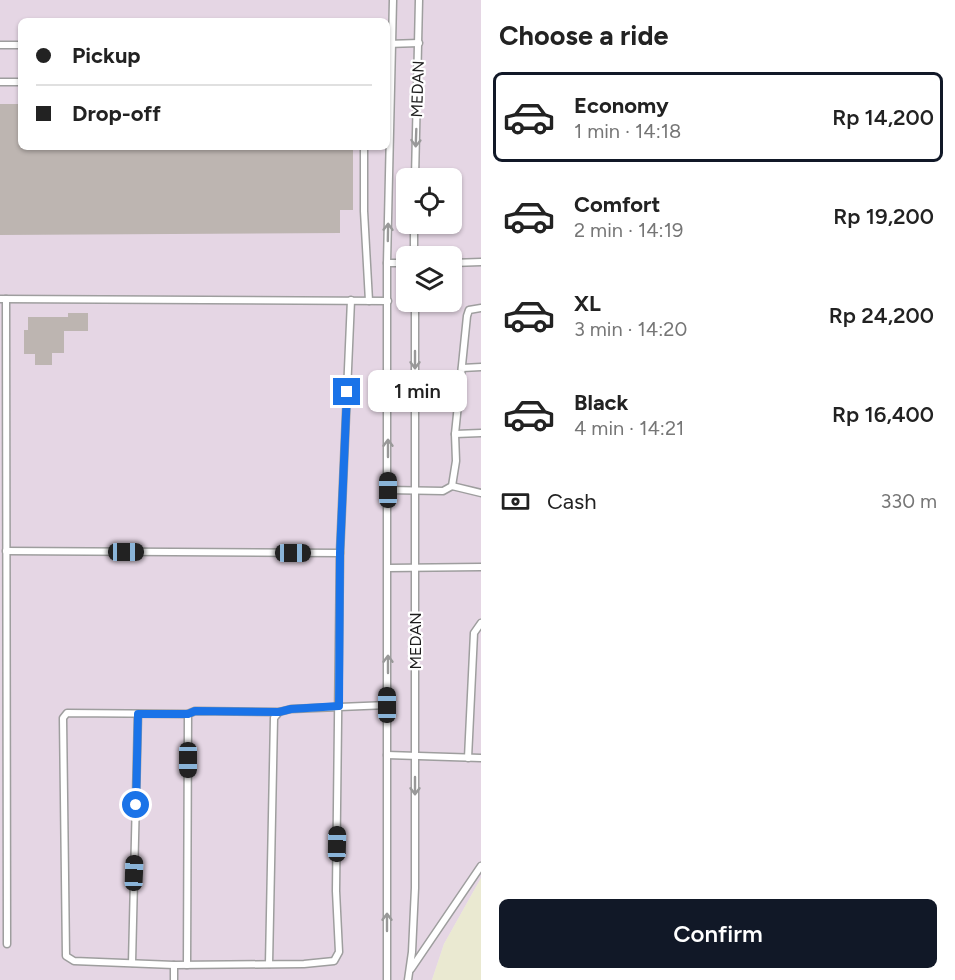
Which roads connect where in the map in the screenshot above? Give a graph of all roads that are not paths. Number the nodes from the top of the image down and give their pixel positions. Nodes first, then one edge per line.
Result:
1 (393, 0) edge
2 (419, 0) edge
3 (390, 44) edge
4 (419, 44) junction
5 (0, 45) edge
6 (18, 45) edge
7 (0, 82) edge
8 (18, 82) edge
9 (364, 150) edge
10 (389, 150) edge
11 (415, 168) edge
12 (462, 262) edge
13 (481, 262) edge
14 (387, 263) junction
15 (396, 263) edge
16 (3, 299) edge
17 (351, 300) junction
18 (369, 301) junction
19 (388, 301) junction
20 (481, 308) edge
21 (415, 312) edge
22 (462, 368) junction
23 (481, 368) edge
24 (481, 433) edge
25 (455, 434) junction
26 (452, 486) junction
27 (416, 489) junction
28 (388, 490) junction
29 (481, 493) edge
30 (6, 551) junction
31 (340, 553) junction
32 (415, 567) junction
33 (481, 567) edge
34 (388, 568) junction
35 (481, 623) edge
36 (471, 685) junction
37 (481, 685) edge
38 (387, 705) junction
39 (339, 706) junction
40 (279, 712) junction
41 (138, 714) junction
42 (188, 714) junction
43 (387, 755) junction
44 (415, 756) junction
45 (468, 758) junction
46 (481, 758) edge
47 (481, 866) edge
48 (7, 944) dead end
49 (132, 963) junction
50 (269, 964) junction
51 (174, 965) junction
52 (187, 965) junction
53 (409, 972) junction
54 (174, 980) edge
55 (387, 980) edge
56 (408, 980) edge

1 - 3 lane
2 - 4 lane, MEDAN
3 - 4 lane
4 -> 11 lane, MEDAN
5 - 6 lane
7 - 8 lane
9 - 18 lane
14 -> 10 lane
12 - 13 lane
14 - 15 lane
14 - 19 lane
16 - 17 lane
16 - 30 lane
17 - 18 lane
17 - 31 lane
18 - 19 lane
28 -> 19 lane
20 - 22 lane
21 -> 27 lane, MEDAN
22 - 23 lane
22 - 25 lane
24 - 25 lane
25 - 26 lane
26 - 27 lane
26 - 29 lane
27 - 28 lane
27 - 32 lane, MEDAN
28 - 34 lane
30 - 31 lane
30 - 48 lane
31 - 39 lane
32 - 33 lane
32 - 34 lane
32 - 44 lane, MEDAN
38 -> 34 lane
35 - 36 lane
36 - 37 lane
36 - 45 lane
38 - 39 lane
38 - 43 lane
39 - 40 lane
39 - 50 lane
40 - 42 lane
40 - 50 lane
41 - 42 lane
41 - 49 lane
41 - 49 lane
42 - 52 lane
43 - 44 lane
55 -> 43 lane
44 - 45 lane
44 -> 53 lane, MEDAN
45 - 46 lane
47 - 53 lane
49 - 51 lane
50 - 52 lane
51 - 52 lane
51 - 54 lane
53 - 56 lane, MEDAN

